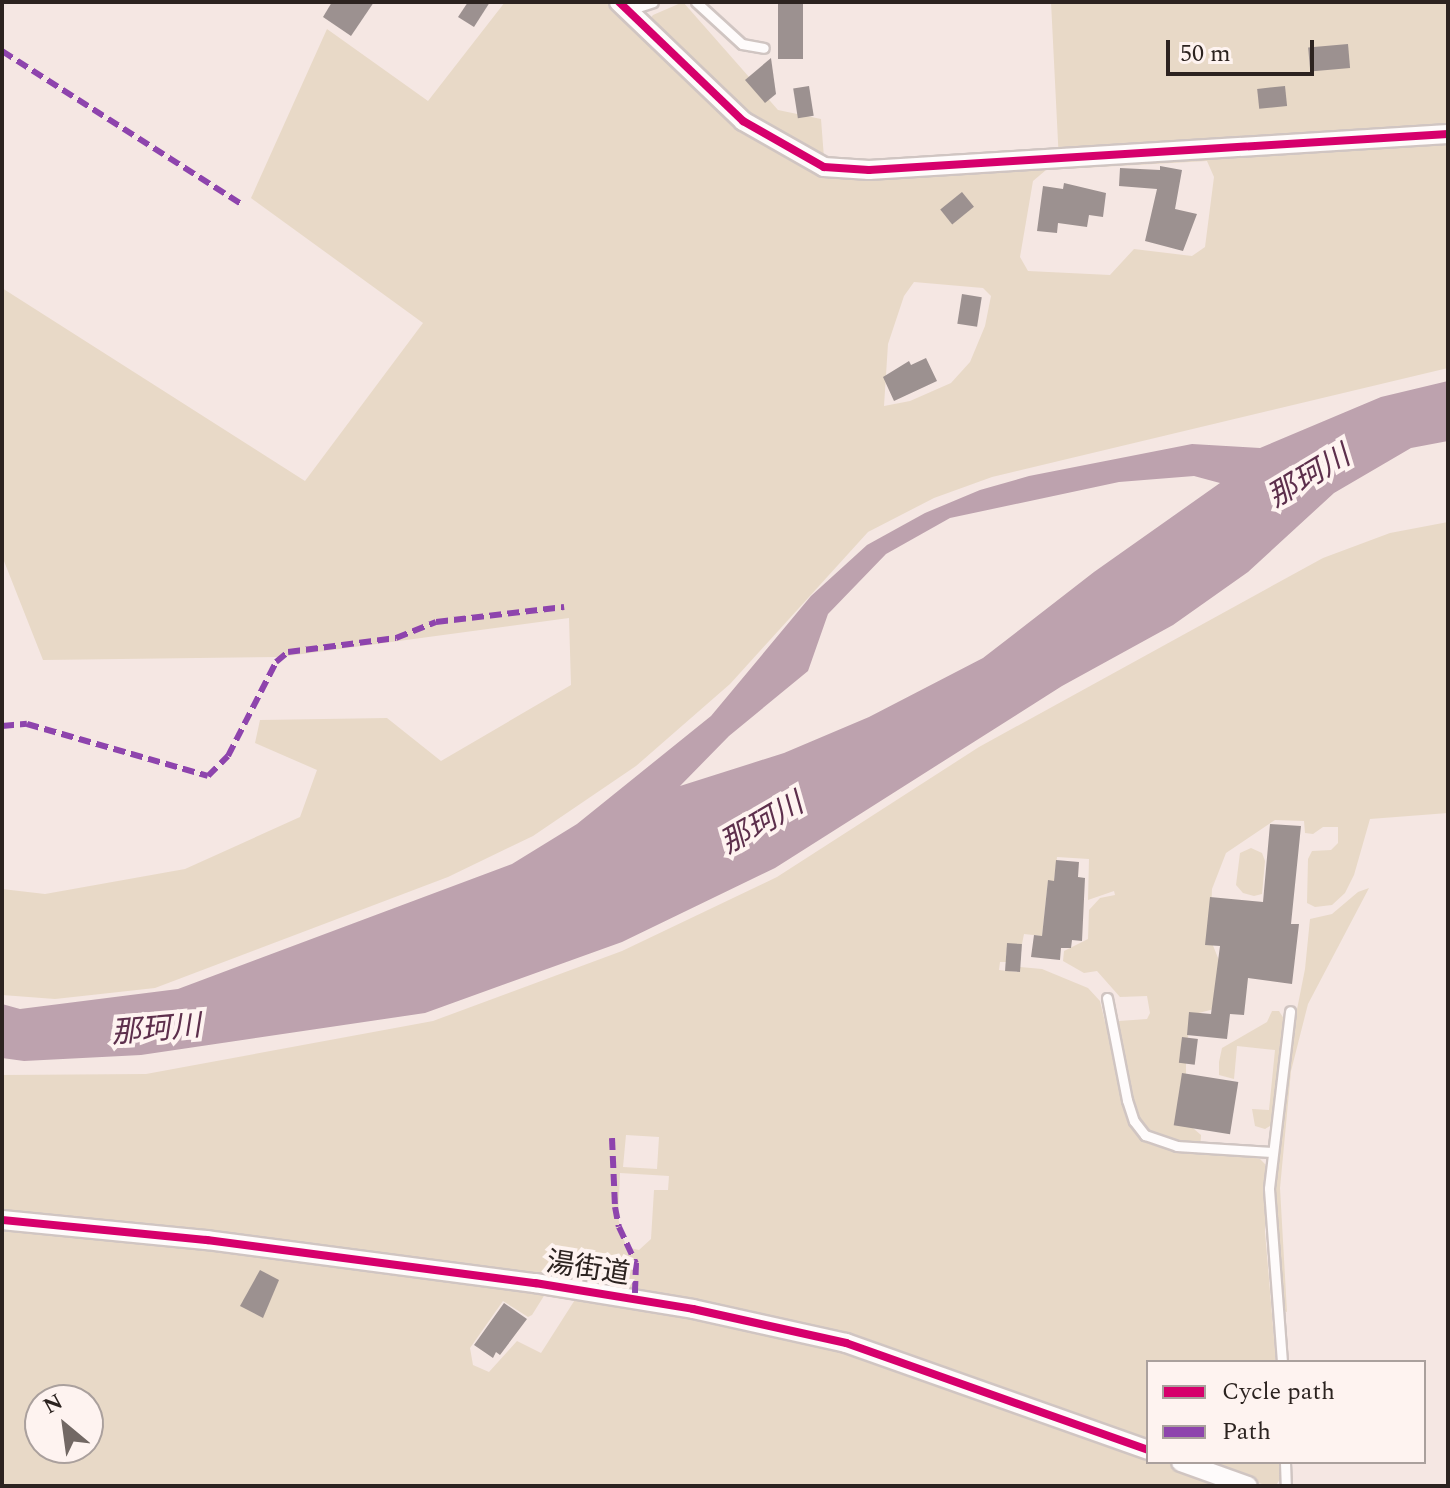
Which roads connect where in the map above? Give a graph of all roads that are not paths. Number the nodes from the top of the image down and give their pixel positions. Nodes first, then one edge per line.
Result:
1 (653, 2) edge
2 (696, 2) edge
3 (624, 6) edge
4 (764, 48) dead end
5 (1448, 134) edge
6 (1107, 998) dead end
7 (1290, 1011) dead end
8 (1271, 1152) junction
9 (2, 1220) edge
10 (1282, 1360) edge
11 (1146, 1449) edge
12 (1187, 1464) edge
13 (1285, 1464) edge
14 (1248, 1486) edge
15 (1286, 1486) edge

1 - 3 lane
2 - 4 lane
3 - 5 street
6 - 8 lane
7 - 8 lane
8 - 10 lane
9 - 11 street, 湯街道
12 - 14 street
13 - 15 lane

